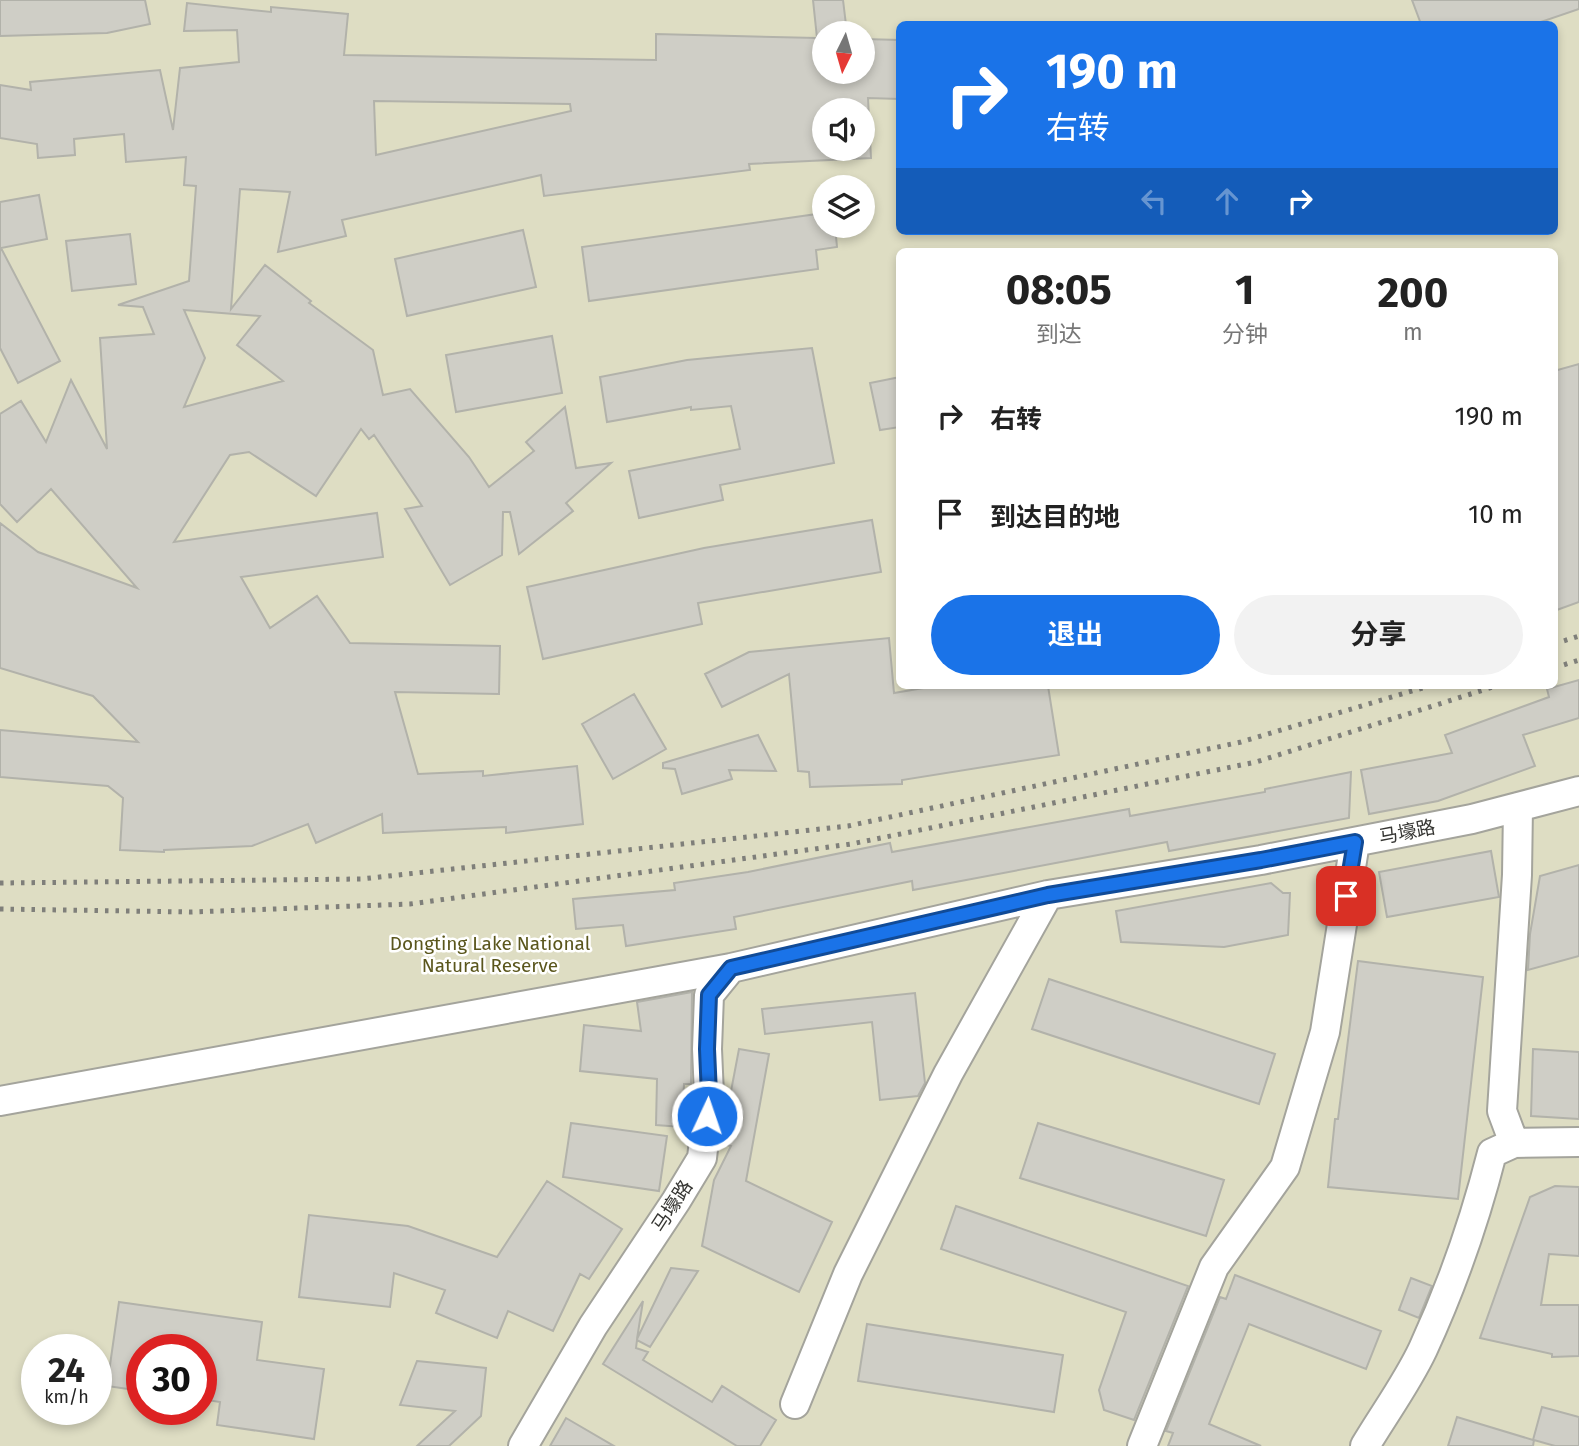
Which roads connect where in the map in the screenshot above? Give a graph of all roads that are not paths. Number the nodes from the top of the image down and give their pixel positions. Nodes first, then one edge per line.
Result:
1 (1579, 790) edge
2 (1518, 807) junction
3 (1355, 842) junction
4 (1048, 895) junction
5 (731, 968) junction
6 (0, 1101) edge
7 (1579, 1142) edge
8 (1514, 1143) junction
9 (795, 1404) dead end
10 (523, 1446) edge
11 (1142, 1446) edge
12 (1365, 1446) edge

1 - 2 street, 马壕路
2 - 3 street, 马壕路
2 - 8 street
3 - 4 street, 马壕路
3 - 11 street
4 - 5 street, 马壕路
4 - 9 street
5 - 6 street
5 - 10 street, 马壕路
7 - 8 street
8 - 12 street

